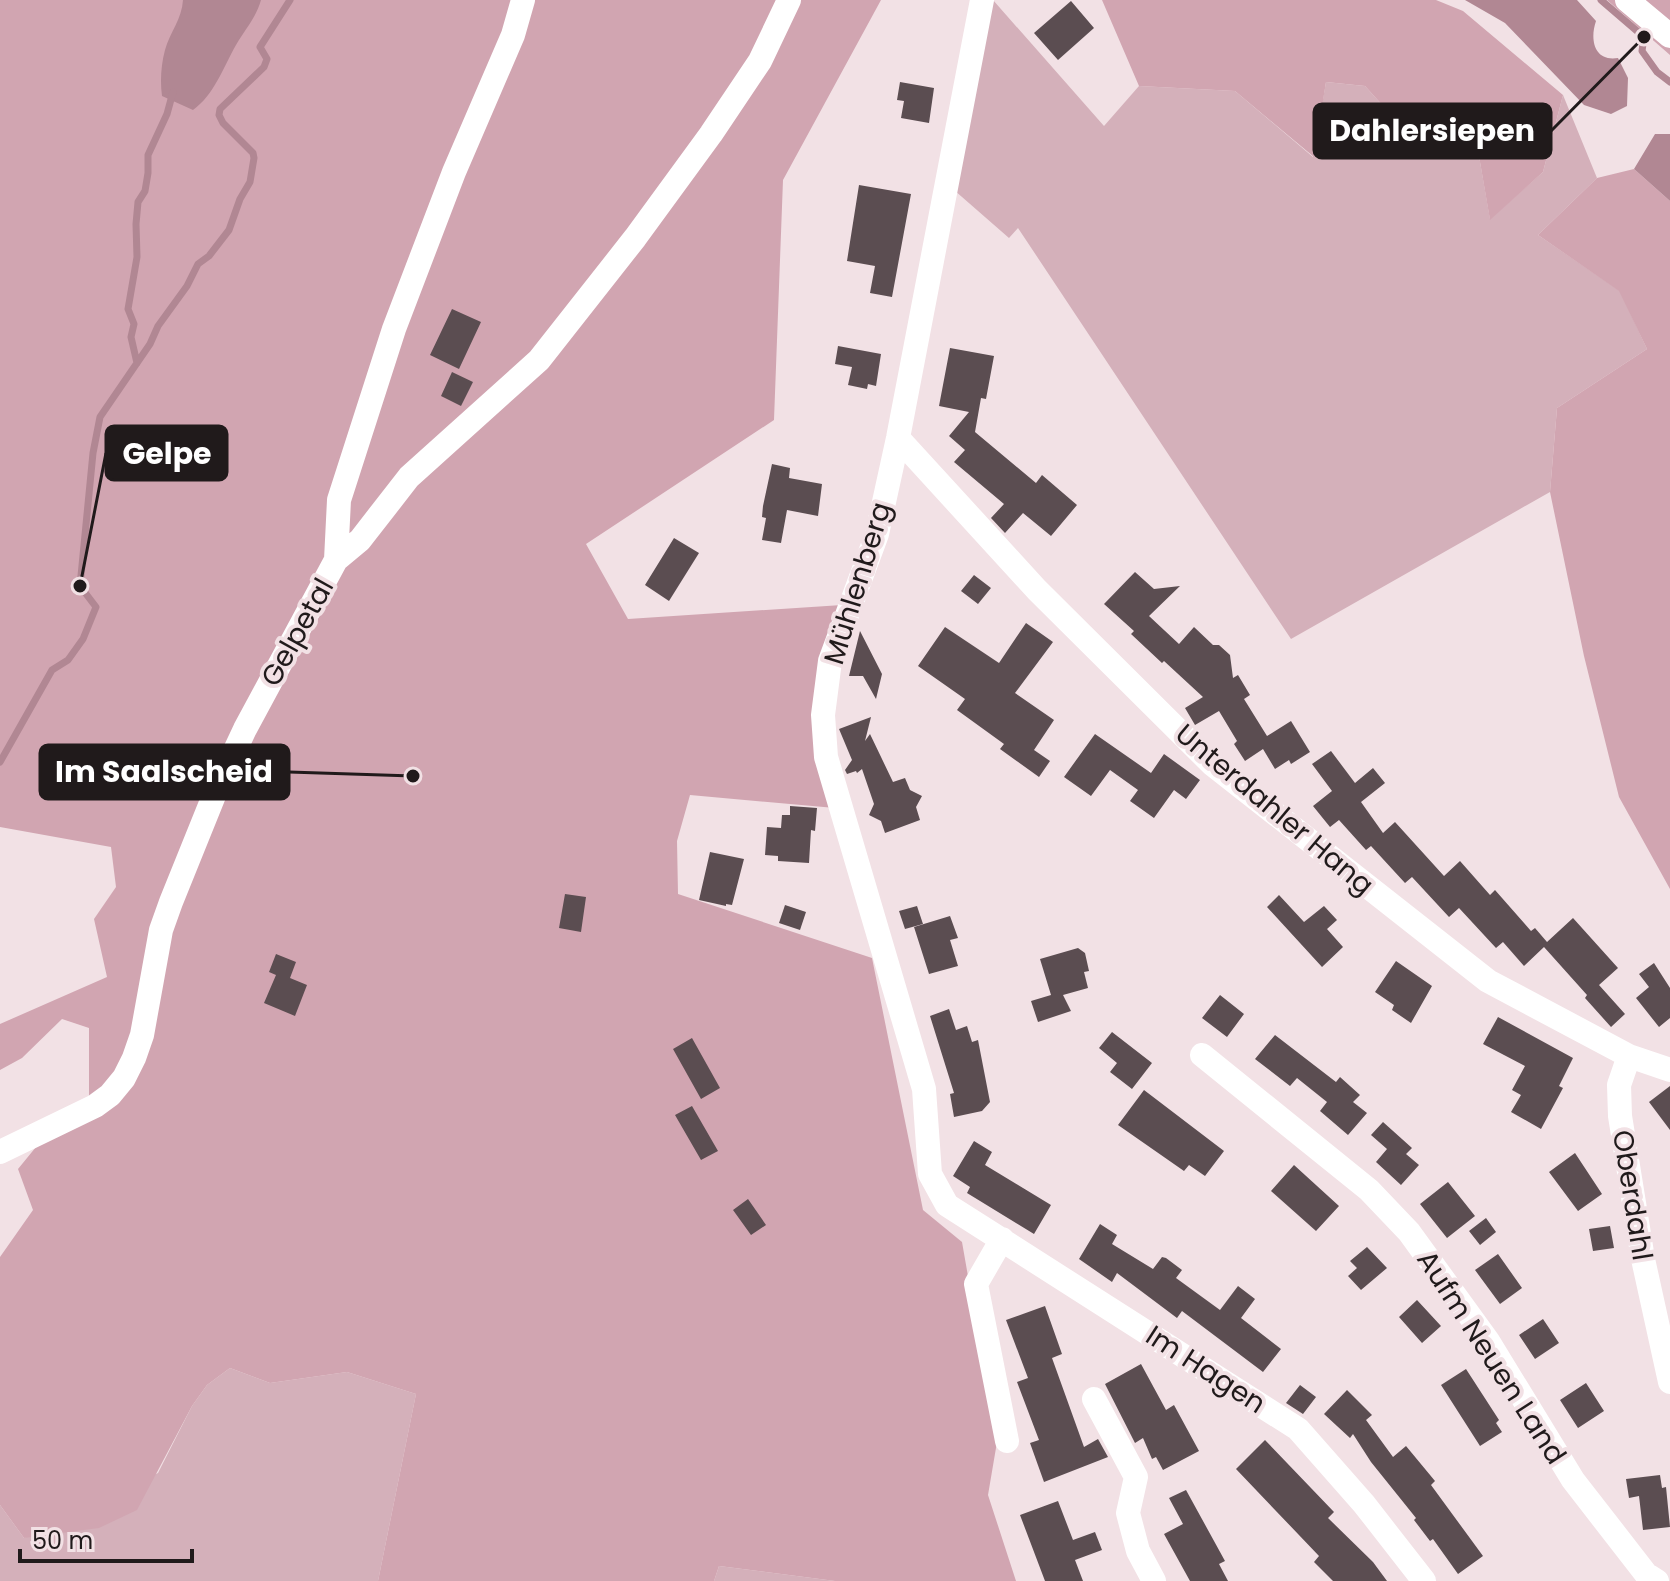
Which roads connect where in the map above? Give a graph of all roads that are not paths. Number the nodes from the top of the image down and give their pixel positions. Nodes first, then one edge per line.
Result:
1 (523, 0) edge
2 (789, 0) edge
3 (982, 0) edge
4 (1627, 0) edge
5 (1670, 36) edge
6 (898, 438) junction
7 (336, 560) junction
8 (1202, 1055) dead end
9 (1629, 1056) junction
10 (1670, 1070) edge
11 (0, 1152) edge
12 (947, 1205) joint
13 (1002, 1239) junction
14 (1670, 1382) edge
15 (1094, 1399) dead end
16 (1007, 1441) dead end
17 (1154, 1581) edge
18 (1424, 1581) edge
19 (1657, 1581) edge

1 - 7 street, Gelpetal
2 - 7 street
3 - 6 street, Mühlenberg
4 - 5 street
6 - 9 street, Unterdahler Hang
6 - 12 street, Mühlenberg
7 - 11 street, Gelpetal
8 - 19 street, Aufm Neuen Land
9 - 10 street, Unterdahler Hang
9 - 14 street, Oberdahl
12 - 13 street, Im Hagen
13 - 16 street
13 - 18 street, Im Hagen
15 - 17 street

